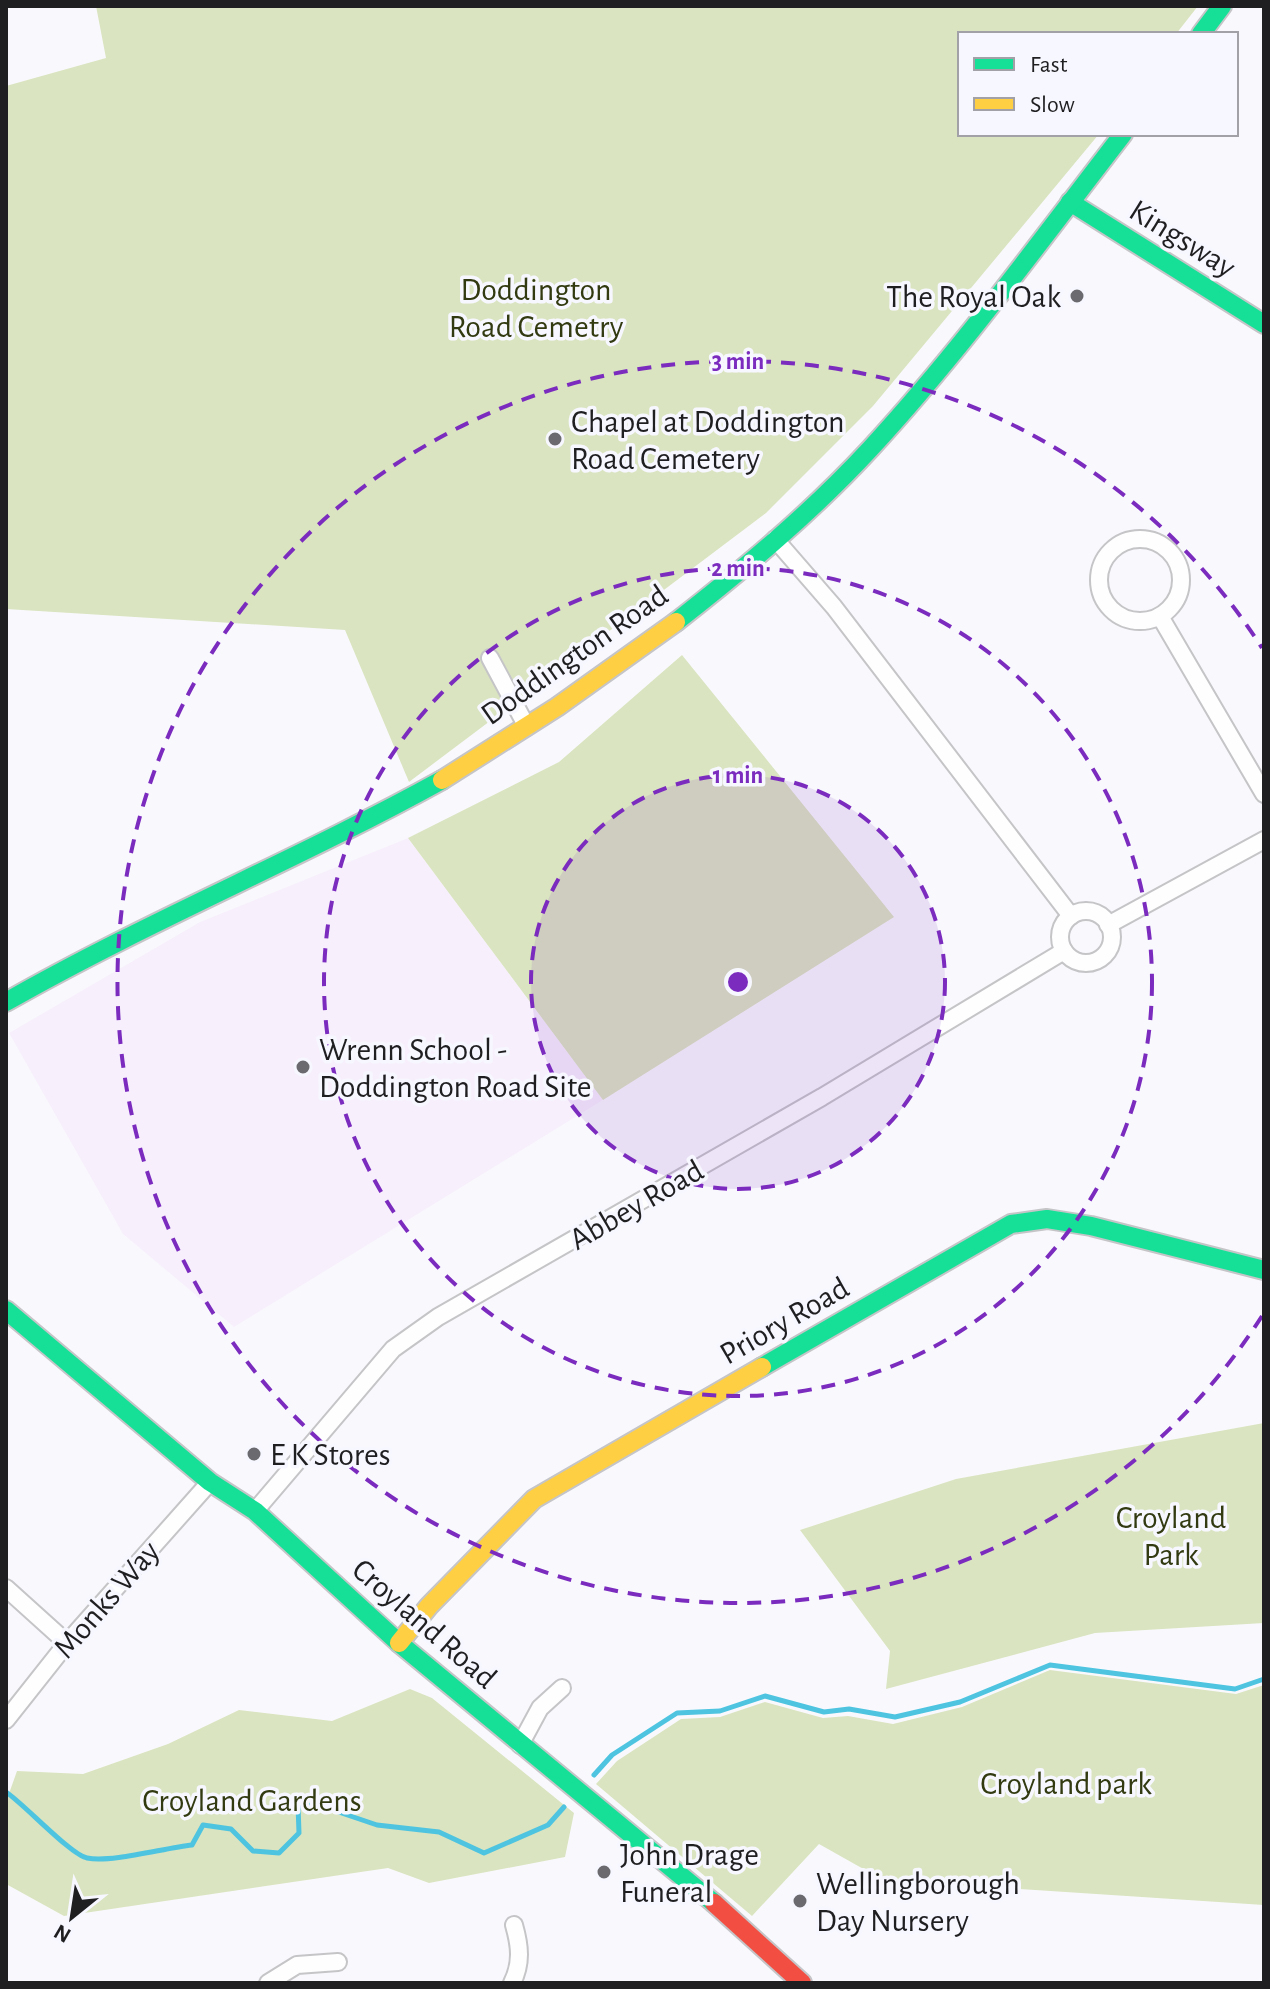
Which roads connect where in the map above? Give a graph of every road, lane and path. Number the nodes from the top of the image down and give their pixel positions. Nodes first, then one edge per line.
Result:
1 (1222, 6) edge
2 (1202, 32) edge
3 (1121, 136) edge
4 (1070, 202) junction
5 (1264, 324) edge
6 (775, 539) junction
7 (1161, 618) junction
8 (490, 658) dead end
9 (527, 727) junction
10 (1264, 794) edge
11 (1264, 840) edge
12 (1071, 916) junction
13 (1108, 925) junction
14 (1064, 951) junction
15 (6, 1002) edge
16 (1264, 1270) edge
17 (6, 1310) edge
18 (210, 1482) junction
19 (255, 1511) junction
20 (6, 1588) edge
21 (67, 1643) junction
22 (399, 1643) junction
23 (562, 1688) dead end
24 (6, 1720) edge
25 (520, 1745) junction
26 (514, 1925) dead end
27 (338, 1962) dead end
28 (268, 1983) edge
29 (512, 1983) edge
30 (802, 1983) edge

1 - 2 street
3 - 4 street, Doddington Road
4 - 5 street, Kingsway
4 - 6 street, Doddington Road
6 - 9 street, Doddington Road
6 - 12 street
7 - 7 street
7 - 10 street
8 - 9 street
9 - 15 street, Doddington Road
11 - 13 street
12 - 13 street
12 - 14 street
13 - 14 street
14 - 19 street, Abbey Road
16 - 22 street, Priory Road
17 - 18 street, Croyland Road
18 - 19 street, Croyland Road
18 - 21 street, Monks Way
19 - 22 street, Croyland Road
20 - 21 street
21 - 24 street, Monks Way
22 - 25 street, Croyland Road
23 - 25 street
25 - 30 street, Croyland Road
26 - 29 street
27 - 28 street

